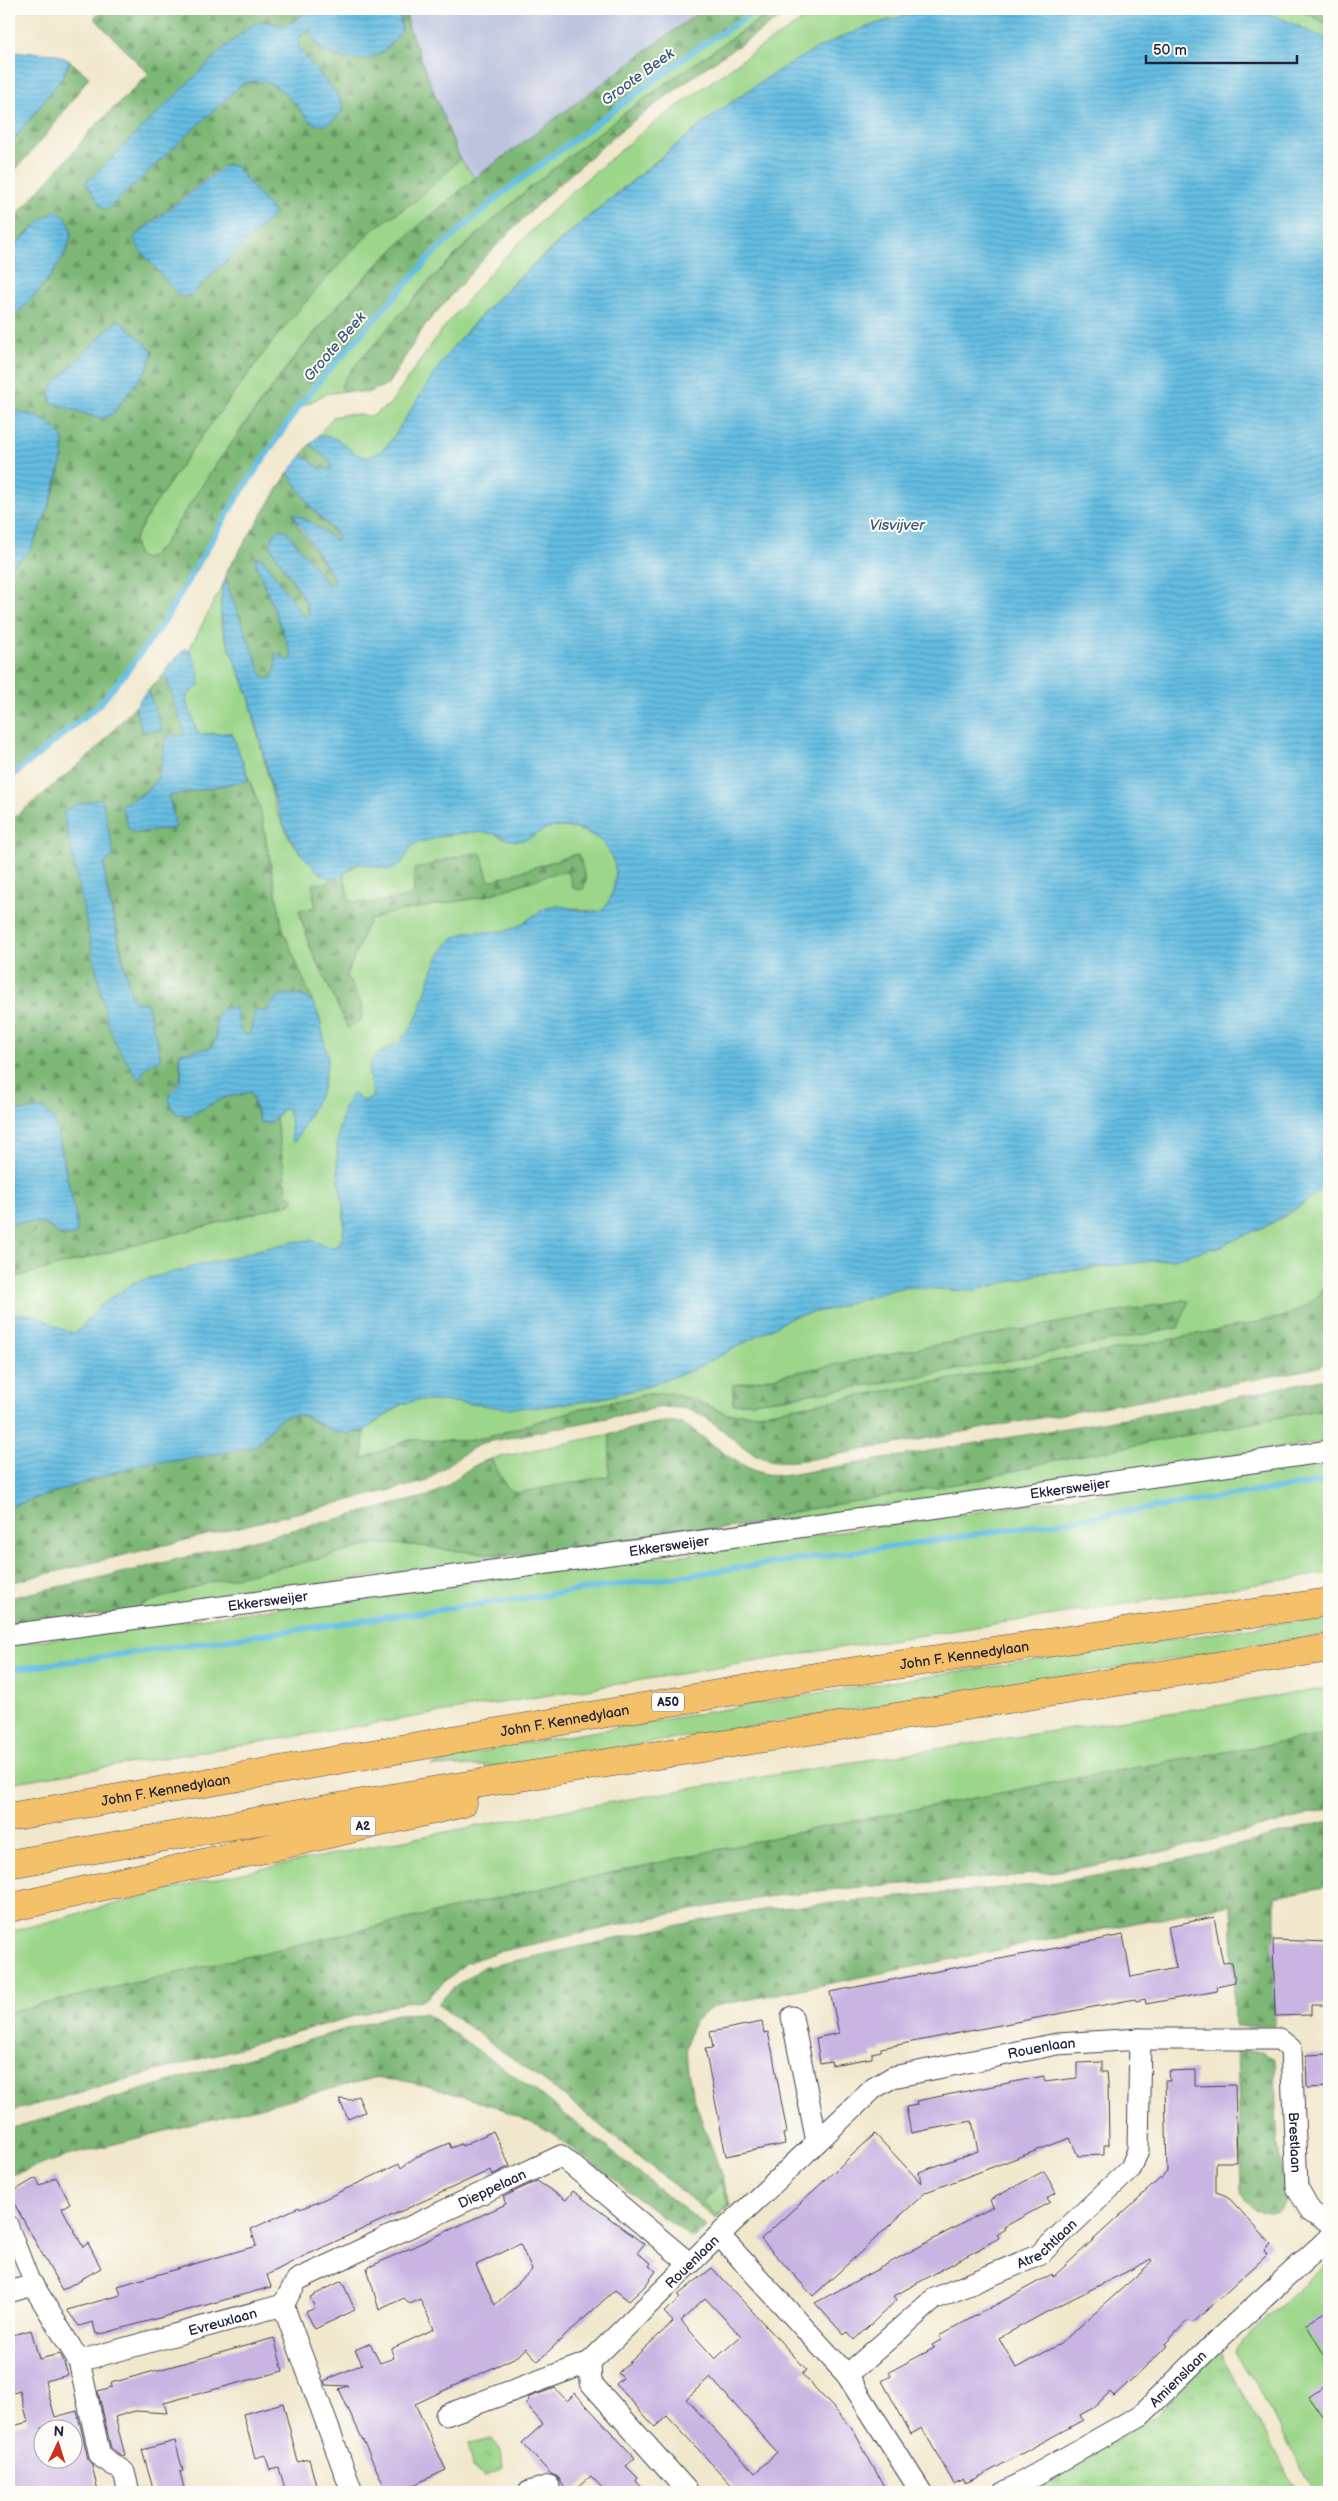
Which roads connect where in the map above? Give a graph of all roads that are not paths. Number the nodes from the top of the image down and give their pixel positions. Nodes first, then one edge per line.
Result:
1 (1329, 1451) edge
2 (1329, 1602) edge
3 (9, 1635) edge
4 (1329, 1648) edge
5 (718, 1744) junction
6 (9, 1817) edge
7 (9, 1864) edge
8 (9, 1908) edge
9 (792, 2018) dead end
10 (1140, 2040) junction
11 (1291, 2049) joint
12 (817, 2142) junction
13 (9, 2223) edge
14 (1329, 2223) edge
15 (719, 2235) junction
16 (1329, 2238) edge
17 (690, 2264) junction
18 (33, 2285) junction
19 (9, 2292) edge
20 (282, 2305) junction
21 (79, 2361) junction
22 (590, 2362) junction
23 (847, 2375) junction
24 (446, 2415) dead end
25 (129, 2492) edge
26 (352, 2492) edge
27 (688, 2492) edge
28 (921, 2492) edge
29 (1005, 2492) edge

1 - 3 street, Ekkersweijer
2 - 6 highway, John F. Kennedylaan / A50
4 - 5 highway
5 - 7 highway
5 - 8 highway, A2
9 - 12 street
10 - 11 street, Rouenlaan
10 - 12 street, Rouenlaan
10 - 23 street, Atrechtlaan
11 - 14 street, Brestlaan
12 - 15 street, Rouenlaan
13 - 18 street
15 - 17 street, Rouenlaan
15 - 23 street
16 - 29 street, Amienslaan
17 - 20 street, Dieppelaan
17 - 22 street, Rouenlaan
18 - 19 street
18 - 21 street
20 - 21 street, Evreuxlaan
20 - 26 street
21 - 25 street
22 - 24 street, Rouenlaan
22 - 27 street
23 - 28 street

